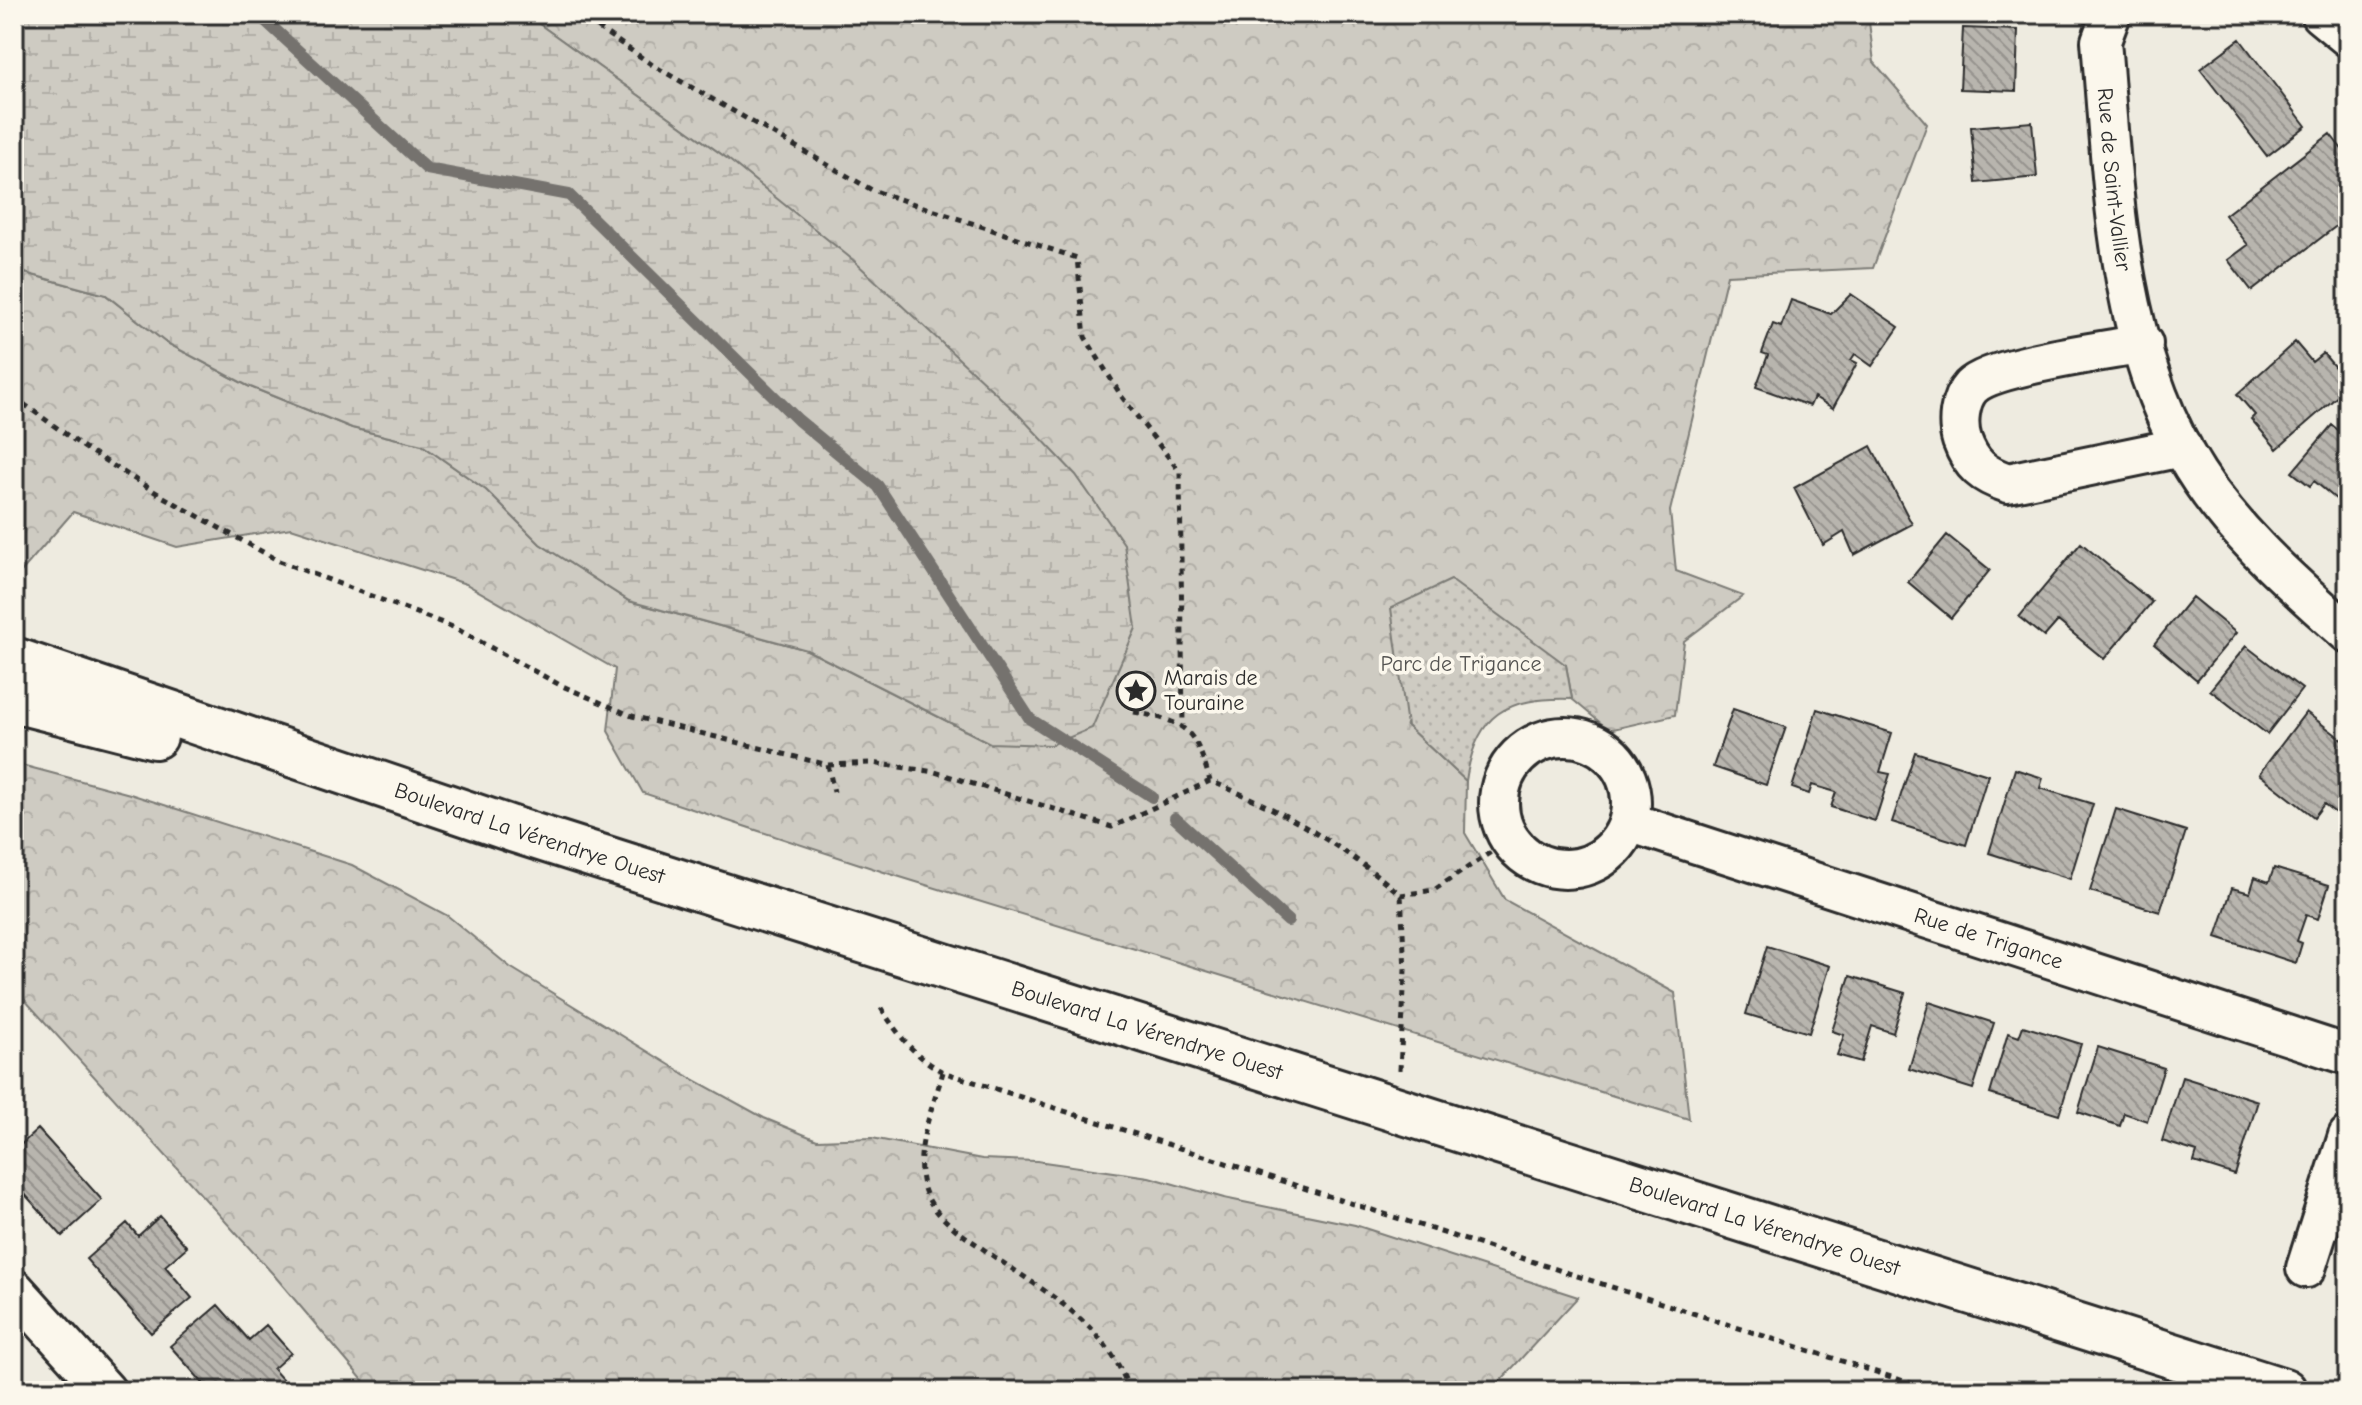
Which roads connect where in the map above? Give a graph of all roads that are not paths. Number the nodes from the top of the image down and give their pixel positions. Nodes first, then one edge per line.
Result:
1 (2111, 14) edge
2 (2320, 14) edge
3 (2348, 37) edge
4 (2143, 344) junction
5 (2182, 447) junction
6 (2348, 633) edge
7 (14, 660) edge
8 (14, 700) edge
9 (1629, 822) junction
10 (515, 830) junction
11 (2348, 1055) edge
12 (2348, 1136) edge
13 (2306, 1268) dead end
14 (14, 1289) edge
15 (106, 1391) edge
16 (2284, 1391) edge

1 - 4 street, Rue de Saint-Vallier
2 - 3 street
4 - 5 street, Rue de Saint-Vallier
4 - 5 street
5 - 6 street, Rue de Saint-Vallier
7 - 10 main road, Boulevard La Vérendrye Ouest
8 - 10 main road
9 - 9 street
9 - 11 street, Rue de Trigance
10 - 16 main road, Boulevard La Vérendrye Ouest
12 - 13 street
14 - 15 street

